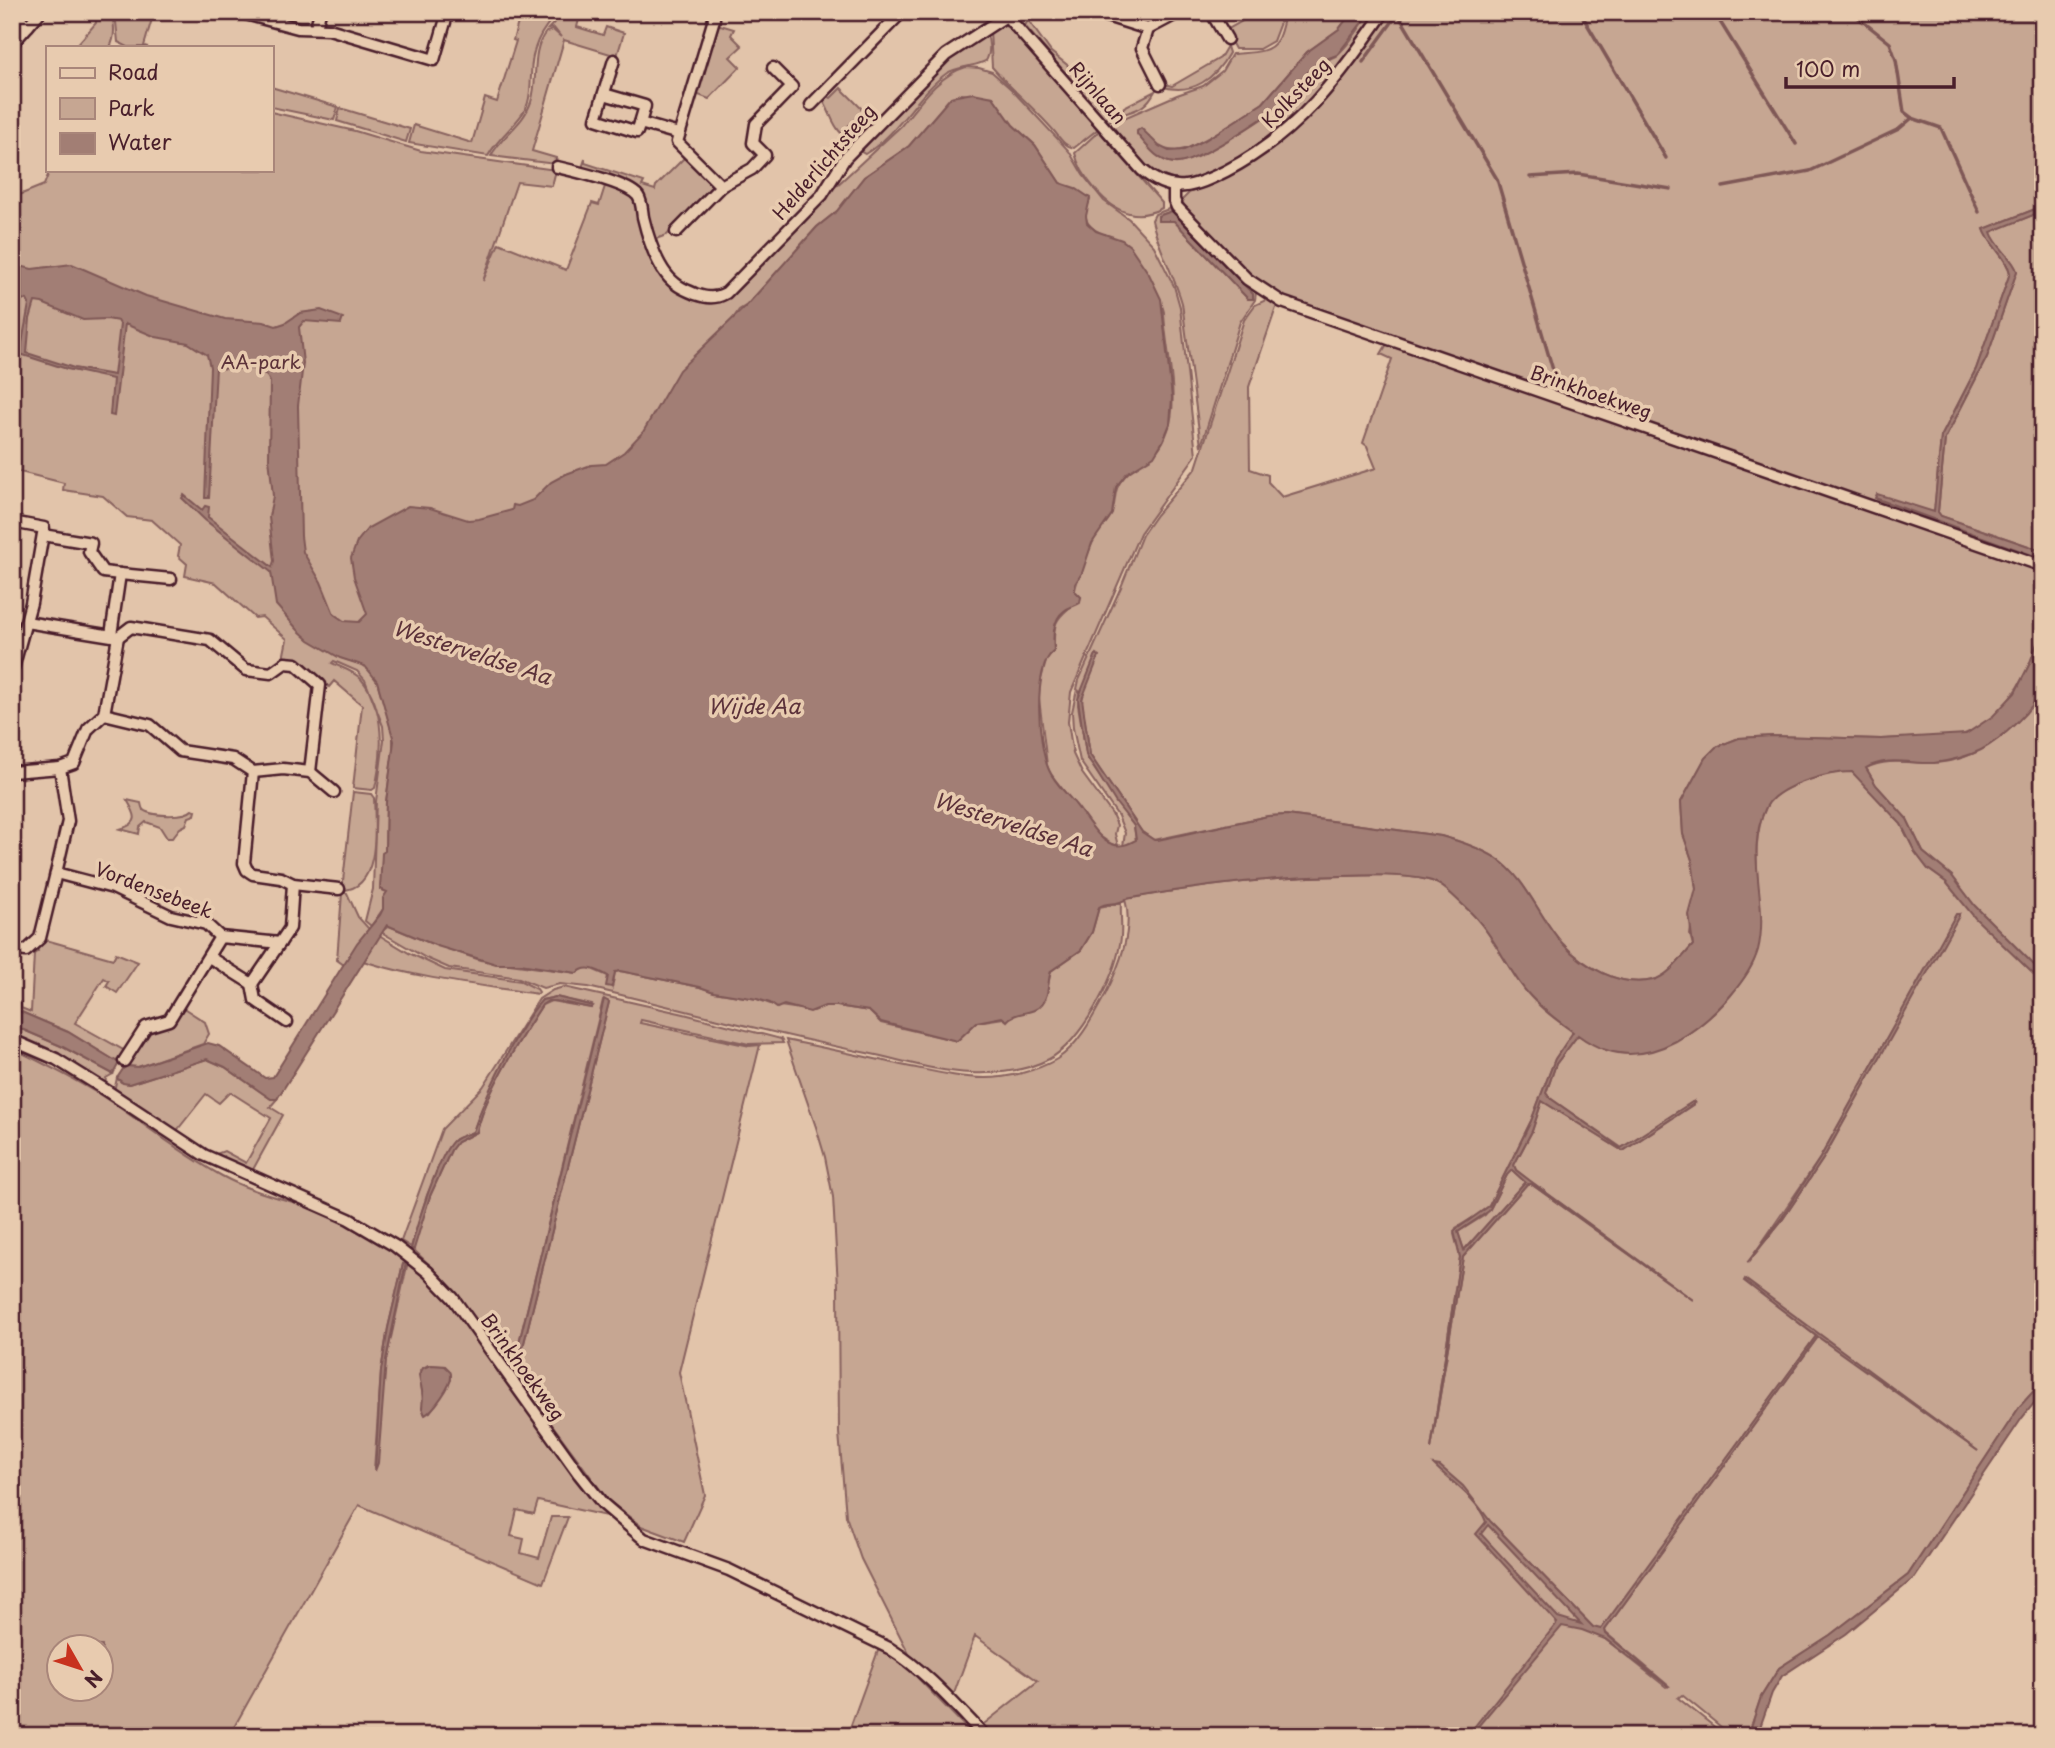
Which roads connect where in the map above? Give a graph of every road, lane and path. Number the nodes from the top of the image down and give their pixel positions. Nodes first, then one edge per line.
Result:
1 (12, 12) edge
2 (40, 12) edge
3 (238, 12) edge
4 (320, 12) edge
5 (448, 12) edge
6 (712, 12) edge
7 (902, 12) edge
8 (1094, 12) edge
9 (1180, 12) edge
10 (1211, 12) edge
11 (1384, 12) edge
12 (1007, 13) edge
13 (28, 26) junction
14 (316, 27) junction
15 (1148, 29) junction
16 (1227, 39) dead end
17 (12, 44) edge
18 (614, 60) dead end
19 (773, 68) dead end
20 (1160, 84) dead end
21 (604, 94) junction
22 (811, 105) dead end
23 (640, 123) junction
24 (12, 124) edge
25 (679, 134) junction
26 (12, 147) edge
27 (557, 167) dead end
28 (721, 186) junction
29 (1174, 187) junction
30 (676, 232) dead end
31 (12, 522) edge
32 (43, 535) junction
33 (2043, 566) edge
34 (120, 574) junction
35 (170, 579) dead end
36 (26, 622) junction
37 (114, 636) junction
38 (12, 672) edge
39 (104, 714) junction
40 (60, 768) junction
41 (12, 772) edge
42 (253, 772) junction
43 (310, 772) junction
44 (334, 792) dead end
45 (56, 873) junction
46 (293, 884) junction
47 (339, 889) dead end
48 (220, 937) junction
49 (280, 943) junction
50 (12, 949) edge
51 (209, 957) junction
52 (252, 984) junction
53 (288, 1022) dead end
54 (12, 1040) edge
55 (124, 1061) dead end
56 (985, 1736) edge

1 - 13 street
2 - 13 street
3 - 14 street
4 - 14 street
5 - 14 street
6 - 25 street
7 - 22 street
8 - 15 street
9 - 15 street
10 - 16 street
11 - 29 street, Kolksteeg
12 - 27 street, Helderlichtsteeg
12 - 29 street, Rijnlaan
13 - 17 street
15 - 20 street
18 - 21 street
19 - 28 street
21 - 23 street
21 - 23 street
23 - 25 street
24 - 26 street
25 - 28 street
28 - 30 street
29 - 33 street, Brinkhoekweg
31 - 32 street
32 - 34 street
32 - 36 street
34 - 35 street
34 - 37 street
36 - 37 street
36 - 38 street
37 - 39 street
37 - 43 street
39 - 40 street
39 - 42 street
40 - 41 street
40 - 45 street
42 - 43 street
42 - 46 street
43 - 44 street
45 - 48 street, Vordensebeek
45 - 50 street
46 - 47 street
46 - 49 street
48 - 49 street, Vordensebeek
48 - 51 street, Vordensebeek
49 - 52 street
51 - 52 street
51 - 55 street, Vordensebeek
52 - 53 street
54 - 56 street, Brinkhoekweg

